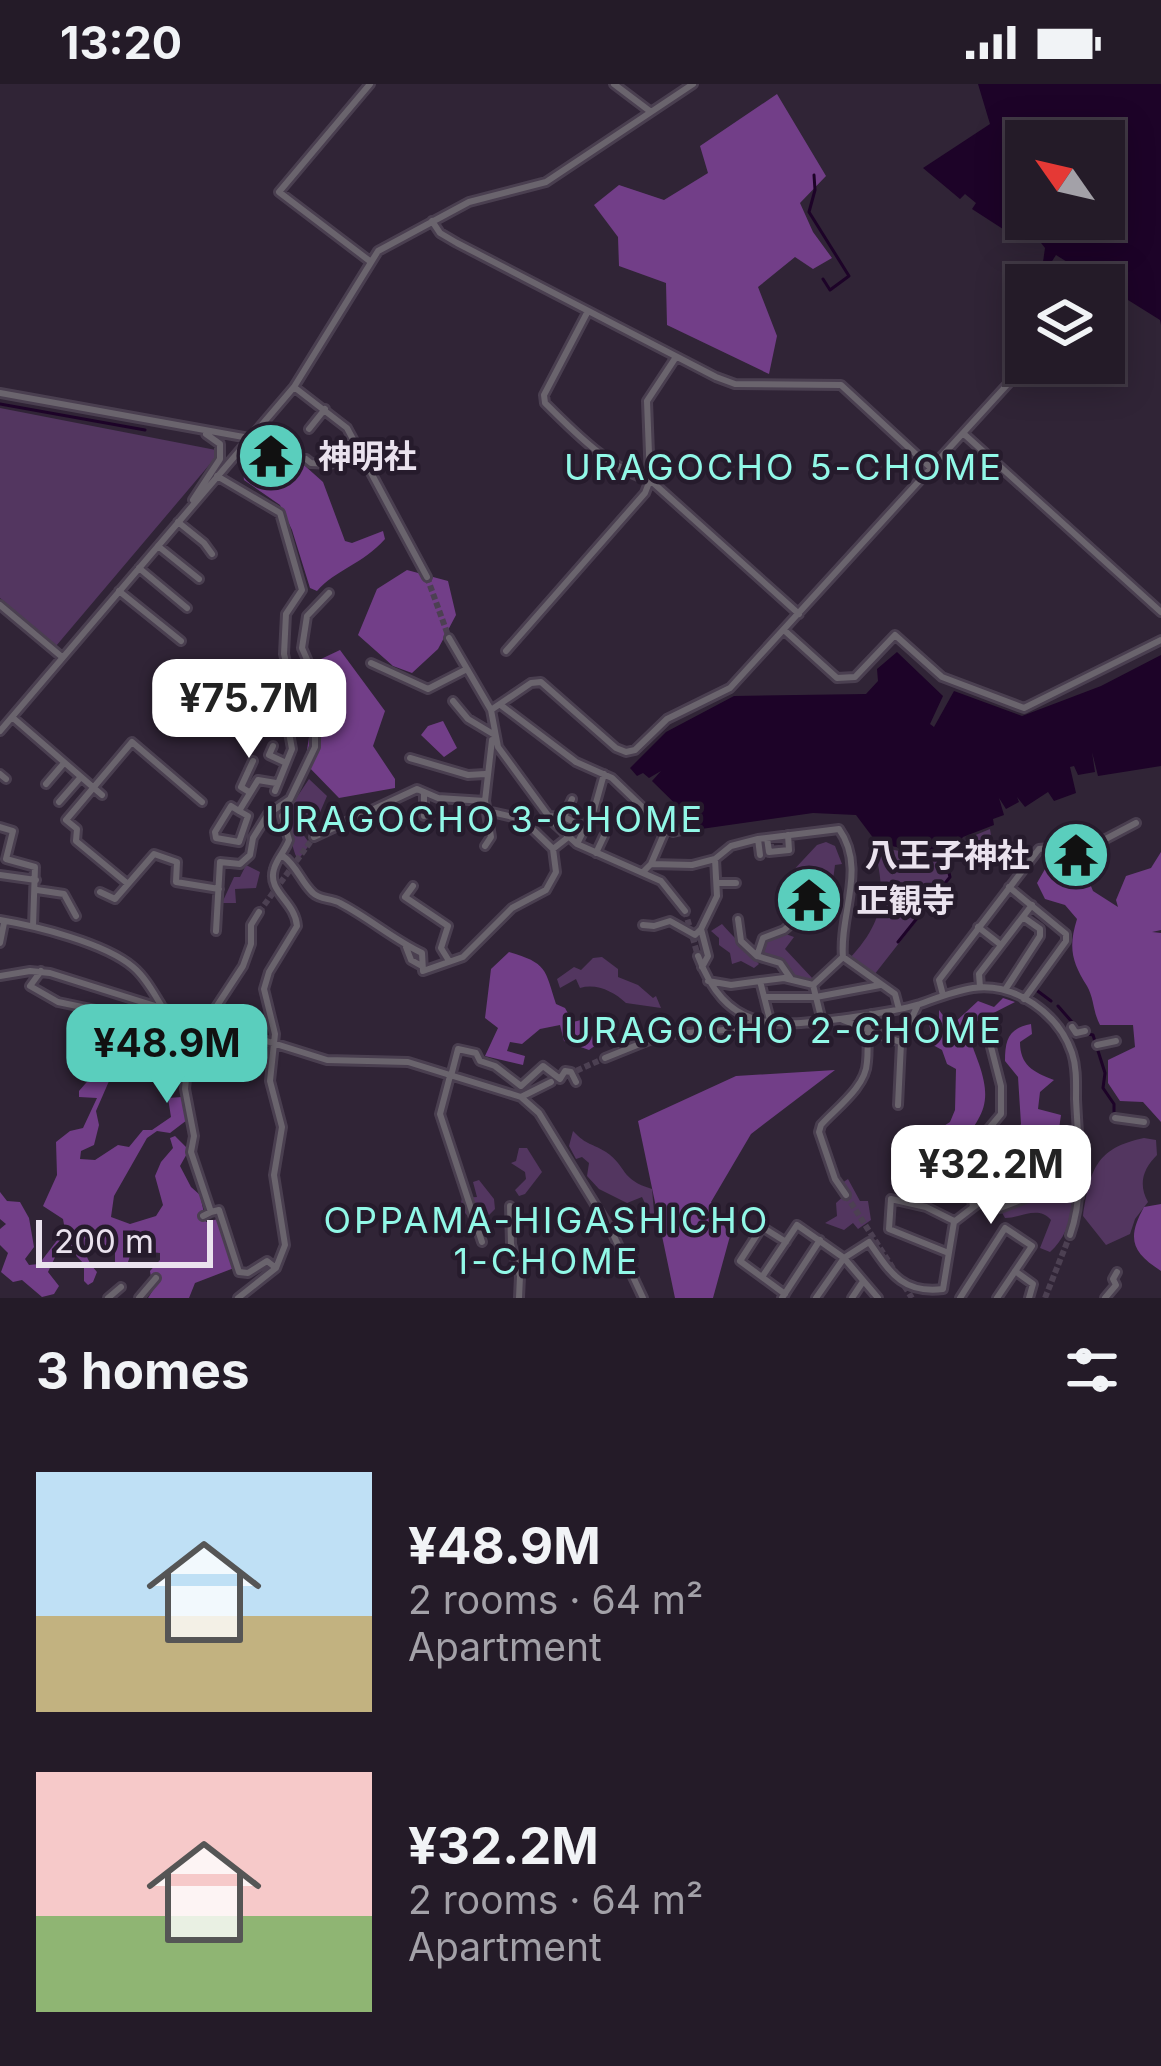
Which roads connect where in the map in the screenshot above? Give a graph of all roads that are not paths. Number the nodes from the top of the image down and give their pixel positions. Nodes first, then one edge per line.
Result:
1 (370, 84) edge
2 (614, 84) edge
3 (693, 84) edge
4 (651, 112) junction
5 (432, 221) junction
6 (371, 262) junction
7 (588, 311) junction
8 (676, 357) junction
9 (1008, 384) edge
10 (294, 387) junction
11 (0, 393) edge
12 (325, 409) junction
13 (197, 429) junction
14 (309, 429) dead end
15 (964, 434) junction
16 (249, 438) junction
17 (360, 451) junction
18 (306, 459) dead end
19 (932, 470) junction
20 (217, 476) junction
21 (650, 480) junction
22 (185, 514) junction
23 (178, 522) junction
24 (158, 546) junction
25 (212, 554) dead end
26 (139, 568) junction
27 (427, 577) tunnel mouth
28 (199, 579) dead end
29 (119, 591) junction
30 (329, 593) dead end
31 (0, 605) edge
32 (188, 608) dead end
33 (1161, 612) edge
34 (799, 614) junction
35 (784, 630) junction
36 (448, 638) tunnel mouth
37 (1161, 640) edge
38 (181, 641) dead end
39 (506, 651) dead end
40 (63, 657) junction
41 (371, 663) dead end
42 (465, 670) junction
43 (453, 701) dead end
44 (502, 706) junction
45 (491, 710) junction
46 (12, 717) junction
47 (0, 731) edge
48 (494, 735) junction
49 (273, 746) dead end
50 (410, 758) dead end
51 (253, 761) dead end
52 (64, 763) junction
53 (286, 763) junction
54 (604, 774) junction
55 (485, 775) junction
56 (81, 777) junction
57 (46, 784) dead end
58 (94, 788) junction
59 (424, 792) junction
60 (250, 793) junction
61 (102, 795) dead end
62 (572, 799) dead end
63 (59, 802) dead end
64 (202, 802) dead end
65 (486, 806) junction
66 (239, 811) junction
67 (548, 815) junction
68 (282, 816) dead end
69 (424, 816) dead end
70 (564, 817) junction
71 (1136, 823) dead end
72 (0, 827) edge
73 (584, 827) junction
74 (694, 827) dead end
75 (666, 829) junction
76 (788, 835) junction
77 (314, 837) tunnel mouth
78 (567, 838) junction
79 (762, 838) junction
80 (601, 840) dead end
81 (577, 844) junction
82 (484, 845) dead end
83 (553, 849) junction
84 (596, 853) junction
85 (760, 855) dead end
86 (283, 856) junction
87 (715, 860) junction
88 (651, 864) junction
89 (643, 872) junction
90 (0, 874) edge
91 (36, 880) junction
92 (736, 883) dead end
93 (128, 884) junction
94 (719, 884) junction
95 (413, 886) dead end
96 (1009, 887) junction
97 (219, 889) junction
98 (37, 890) junction
99 (100, 892) dead end
100 (1033, 904) junction
101 (788, 909) dead end
102 (807, 910) dead end
103 (685, 911) tunnel mouth
104 (259, 912) tunnel mouth
105 (76, 916) dead end
106 (1023, 917) junction
107 (795, 918) junction
108 (738, 919) dead end
109 (775, 919) dead end
110 (2, 921) edge
111 (643, 925) dead end
112 (34, 926) junction
113 (654, 926) junction
114 (978, 927) junction
115 (700, 929) junction
116 (776, 930) junction
117 (216, 931) dead end
118 (734, 934) dead end
119 (649, 936) dead end
120 (741, 941) junction
121 (0, 943) edge
122 (1001, 945) junction
123 (698, 956) tunnel mouth
124 (757, 956) junction
125 (843, 957) junction
126 (449, 961) junction
127 (702, 967) junction
128 (41, 971) junction
129 (0, 976) edge
130 (791, 979) junction
131 (708, 981) junction
132 (760, 981) junction
133 (813, 985) junction
134 (882, 985) junction
135 (980, 987) junction
136 (1005, 991) junction
137 (943, 995) junction
138 (816, 997) junction
139 (764, 998) junction
140 (1024, 999) junction
141 (917, 1005) junction
142 (163, 1008) junction
143 (899, 1009) junction
144 (871, 1014) junction
145 (839, 1018) junction
146 (207, 1021) junction
147 (822, 1021) junction
148 (756, 1022) junction
149 (770, 1024) junction
150 (1072, 1027) dead end
151 (867, 1028) junction
152 (1084, 1031) dead end
153 (198, 1037) junction
154 (989, 1039) dead end
155 (1116, 1041) dead end
156 (900, 1042) junction
157 (276, 1044) junction
158 (1097, 1045) dead end
159 (605, 1058) tunnel mouth
160 (450, 1076) junction
161 (551, 1082) tunnel mouth
162 (577, 1082) dead end
163 (520, 1097) junction
164 (898, 1105) dead end
165 (1115, 1118) dead end
166 (1144, 1122) dead end
167 (846, 1195) tunnel mouth
168 (1078, 1197) junction
169 (510, 1206) dead end
170 (973, 1207) junction
171 (954, 1222) junction
172 (1070, 1235) tunnel mouth
173 (820, 1240) junction
174 (482, 1242) dead end
175 (786, 1242) junction
176 (946, 1252) junction
177 (844, 1258) junction
178 (276, 1268) junction
179 (1015, 1271) junction
180 (1117, 1272) dead end
181 (762, 1277) junction
182 (156, 1278) dead end
183 (862, 1283) junction
184 (121, 1287) dead end
185 (921, 1295) edge
186 (784, 1296) edge
187 (642, 1297) edge
188 (108, 1298) edge
189 (139, 1298) edge
190 (238, 1298) edge
191 (518, 1298) edge
192 (816, 1298) edge
193 (852, 1298) edge
194 (878, 1298) edge
195 (959, 1298) edge
196 (998, 1298) edge
197 (1029, 1298) edge
198 (1105, 1298) edge

1 - 6 street
2 - 4 street
3 - 4 street
4 - 5 street
5 - 6 street
5 - 7 street
6 - 10 street
7 - 8 street
7 - 21 street
8 - 19 street
8 - 21 street
9 - 15 street
10 - 12 street
10 - 16 street
11 - 13 street
12 - 14 street
12 - 17 street
13 - 16 street
13 - 22 street
15 - 19 street
15 - 33 street
16 - 20 street
17 - 18 street
17 - 27 street
19 - 34 street
20 - 22 street
20 - 53 street
21 - 34 street
21 - 39 street
22 - 23 street
23 - 24 street
23 - 25 street
24 - 26 street
24 - 28 street
26 - 29 street
26 - 32 street
29 - 38 street
29 - 40 street
30 - 97 street
31 - 40 street
34 - 35 street
35 - 37 street
35 - 44 street
36 - 42 street
40 - 46 street
41 - 42 street
42 - 45 street
43 - 48 street
44 - 45 street
44 - 54 street
45 - 48 street
46 - 47 street
46 - 52 street
48 - 55 street
48 - 67 street
49 - 53 street
50 - 55 street
51 - 60 street
52 - 56 street
52 - 57 street
53 - 60 street
54 - 73 street
54 - 75 street
55 - 65 street
56 - 58 street
56 - 63 street
58 - 61 street
58 - 64 street
58 - 93 street
59 - 65 street
59 - 69 street
59 - 77 street
60 - 66 street
62 - 70 street
65 - 82 street
65 - 83 street
66 - 66 street
67 - 70 street
67 - 78 street
68 - 86 street
70 - 73 street
71 - 96 street
72 - 91 street
73 - 81 street
74 - 75 street
75 - 88 street
76 - 79 street
76 - 79 street
76 - 125 street
78 - 81 street
78 - 83 street
79 - 85 street
79 - 87 street
80 - 84 street
81 - 84 street
83 - 126 street
84 - 89 street
86 - 126 street
86 - 157 street
87 - 88 street
87 - 94 street
88 - 89 street
89 - 103 street
90 - 91 street
91 - 98 street
92 - 94 street
93 - 97 street
93 - 99 street
94 - 115 street
95 - 126 street
96 - 100 street
96 - 114 street
97 - 117 street
98 - 105 street
98 - 112 street
100 - 106 street
100 - 140 street
101 - 107 street
102 - 107 street
104 - 146 street
106 - 122 street
106 - 136 street
107 - 116 street
108 - 120 street
109 - 116 street
110 - 112 street
110 - 121 street
111 - 113 street
112 - 142 street
113 - 115 street
113 - 119 street
114 - 122 street
114 - 137 street
115 - 127 street
116 - 124 street
118 - 120 street
120 - 124 street
122 - 135 street
123 - 127 street
124 - 130 street
125 - 133 street
125 - 134 street
127 - 131 street
128 - 129 street
128 - 142 street
128 - 153 street
130 - 132 street
130 - 133 street
131 - 132 street
131 - 148 street
132 - 139 street
133 - 138 street
134 - 138 street
134 - 143 street
135 - 136 street
135 - 137 street
136 - 140 street
137 - 141 street
138 - 139 street
138 - 147 street
139 - 149 street
140 - 168 street
141 - 143 street
141 - 156 street
142 - 146 street
143 - 144 street
144 - 145 street
144 - 151 street
145 - 147 street
145 - 151 street
146 - 153 street
146 - 157 street
147 - 149 street
148 - 149 street
148 - 159 street
150 - 152 street
151 - 156 street
151 - 167 street
153 - 178 street
154 - 170 street
155 - 158 street
156 - 164 street
157 - 160 street
157 - 178 street
160 - 162 street
160 - 163 street
160 - 174 street
161 - 163 street
163 - 187 street
165 - 166 street
168 - 170 street
168 - 172 street
169 - 191 street
170 - 171 street
171 - 176 street
171 - 176 street
173 - 175 street
173 - 177 street
173 - 186 street
175 - 181 street
175 - 181 street
176 - 185 street
177 - 183 street
177 - 185 street
177 - 192 street
178 - 190 street
179 - 195 street
179 - 196 street
179 - 197 street
180 - 198 street
181 - 186 street
182 - 189 street
183 - 193 street
183 - 194 street
184 - 188 street

